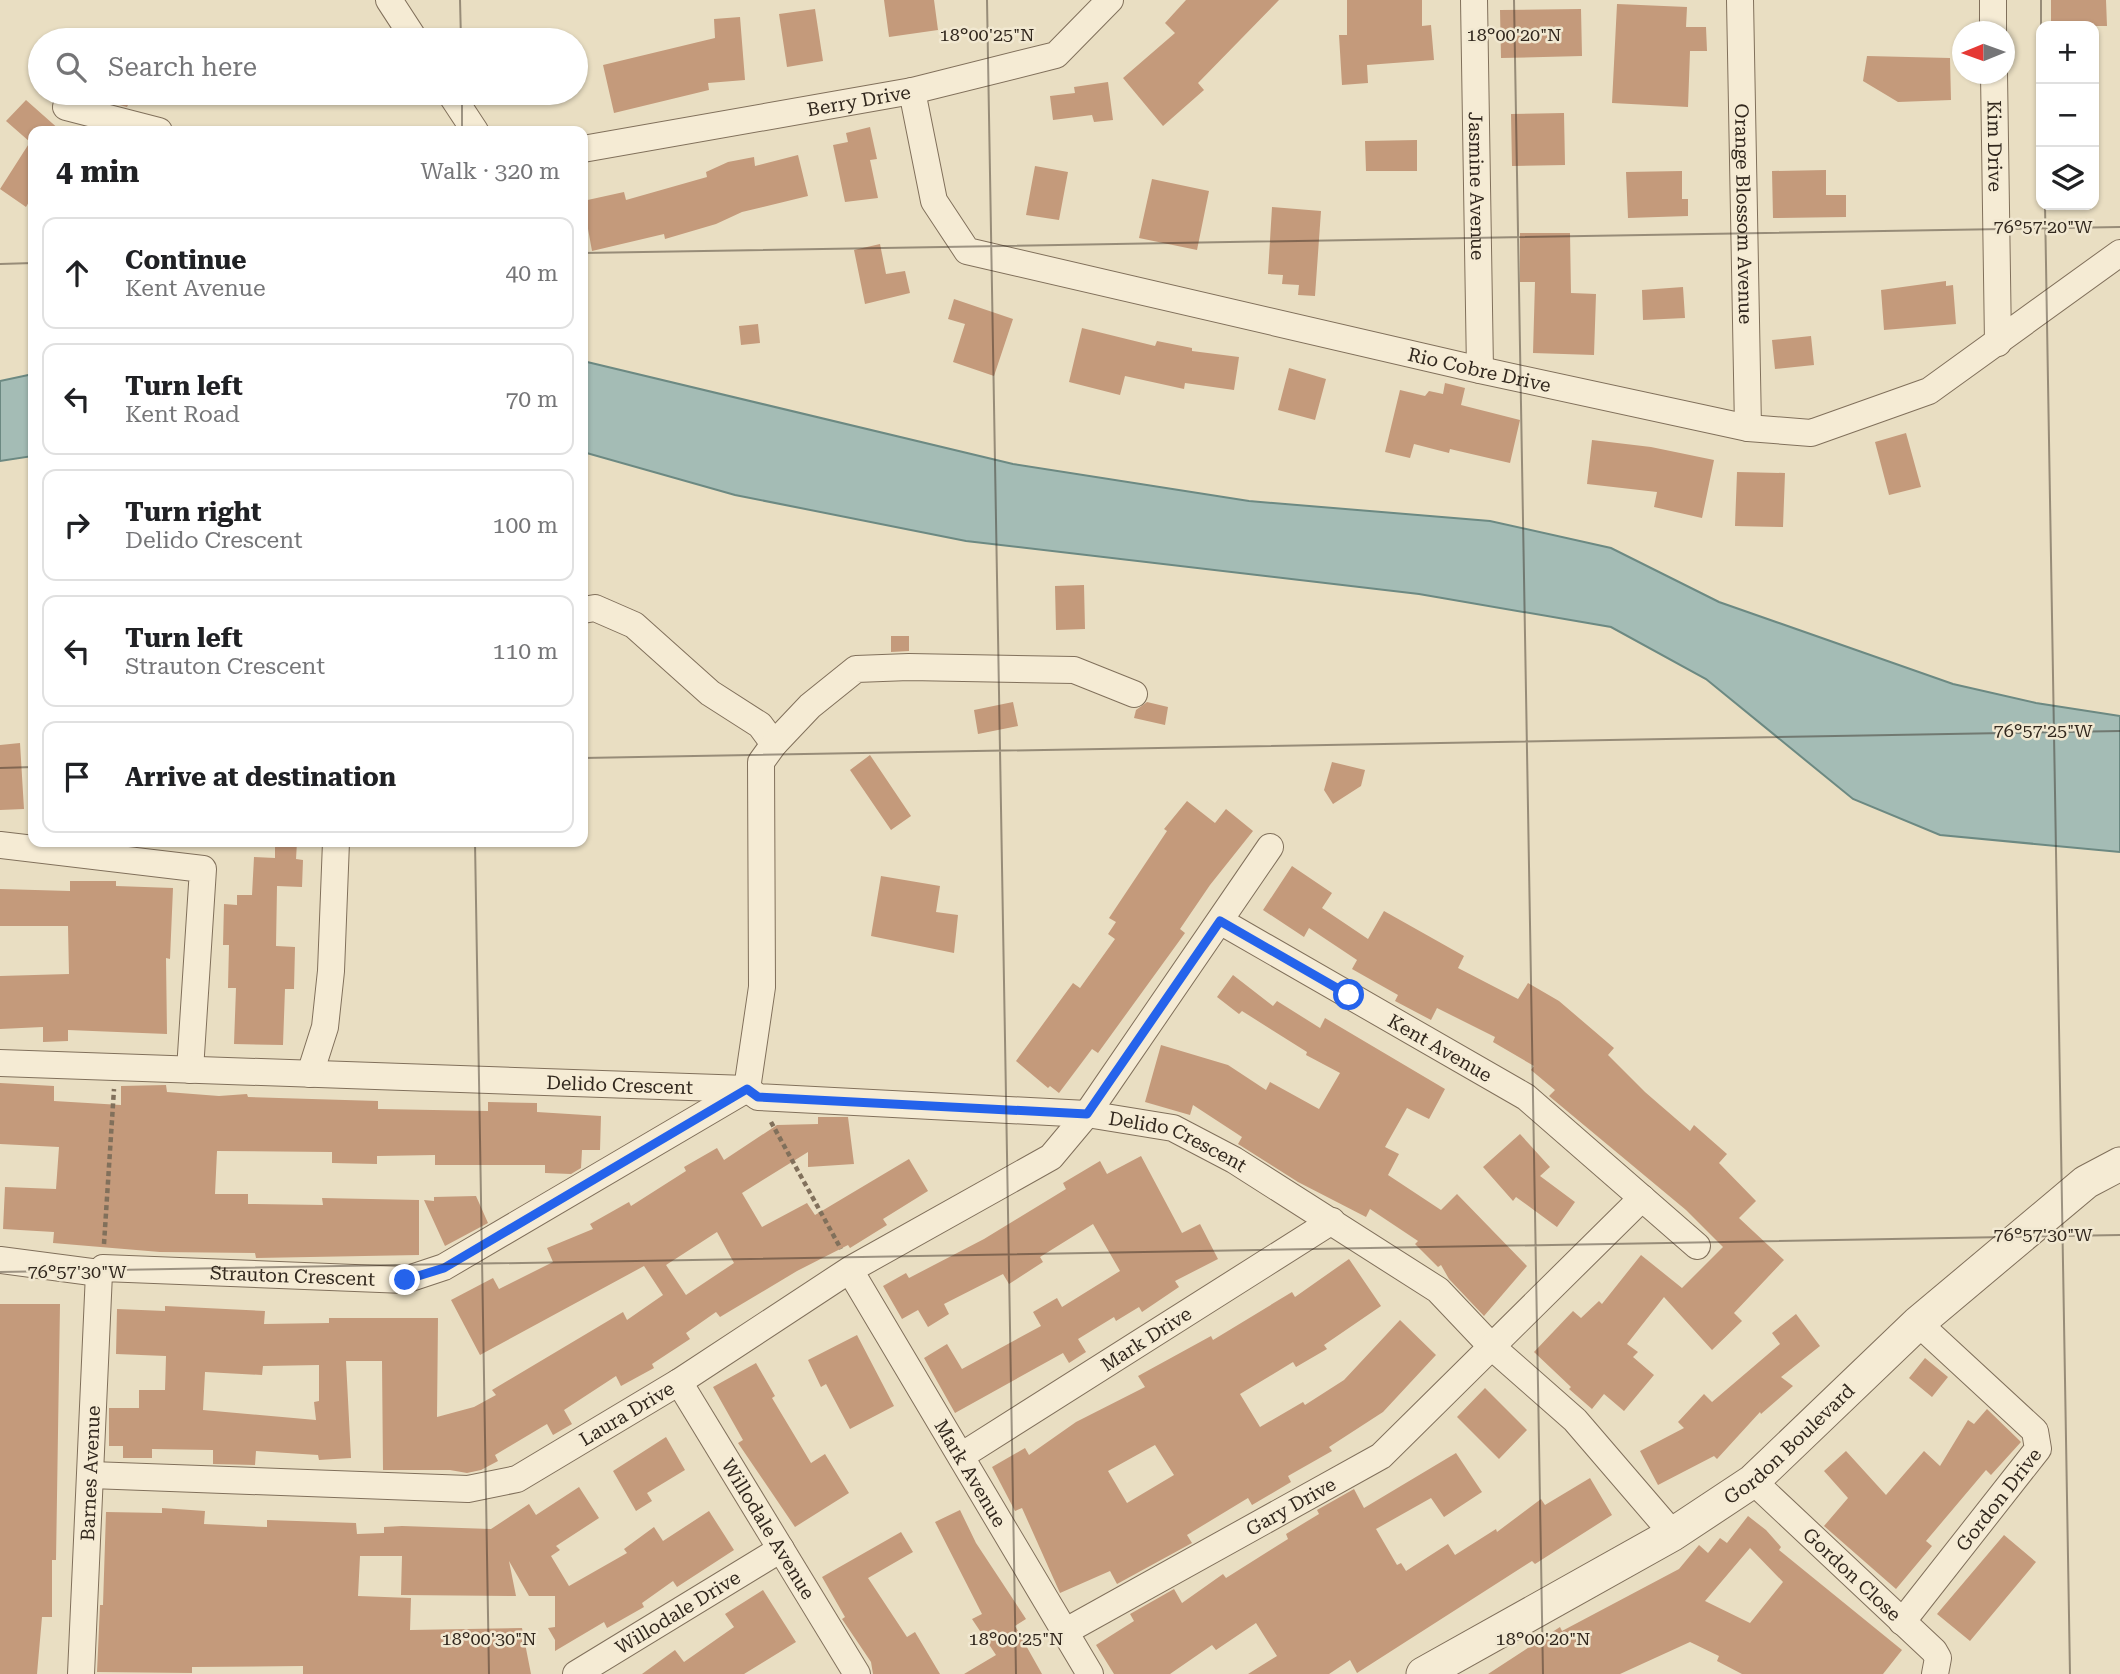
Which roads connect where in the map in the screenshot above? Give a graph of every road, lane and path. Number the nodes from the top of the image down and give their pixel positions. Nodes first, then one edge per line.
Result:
1 (389, 0) edge
2 (1110, 0) edge
3 (1474, 0) edge
4 (1740, 0) edge
5 (1993, 0) edge
6 (1993, 21) edge
7 (407, 28) edge
8 (1994, 84) edge
9 (912, 91) junction
10 (458, 105) edge
11 (66, 107) dead end
12 (140, 126) edge
13 (472, 126) edge
14 (588, 148) edge
15 (2120, 253) edge
16 (1998, 343) junction
17 (1480, 370) junction
18 (1748, 428) junction
19 (588, 609) edge
20 (1134, 694) dead end
21 (774, 744) junction
22 (0, 845) edge
23 (336, 847) edge
24 (1270, 847) dead end
25 (1220, 921) junction
26 (0, 1063) edge
27 (115, 1067) junction
28 (190, 1070) junction
29 (310, 1074) junction
30 (752, 1093) junction
31 (1087, 1114) junction
32 (2120, 1164) edge
33 (1643, 1198) junction
34 (1332, 1221) junction
35 (1697, 1246) dead end
36 (0, 1260) edge
37 (101, 1270) junction
38 (851, 1270) junction
39 (1918, 1323) junction
40 (1492, 1347) junction
41 (678, 1382) junction
42 (961, 1456) junction
43 (91, 1475) junction
44 (1753, 1481) junction
45 (1673, 1534) junction
46 (780, 1549) junction
47 (1902, 1622) junction
48 (1066, 1631) junction
49 (1438, 1670) edge
50 (81, 1674) edge
51 (576, 1674) edge
52 (858, 1674) edge
53 (1090, 1674) edge
54 (1935, 1674) edge

1 - 7 street
2 - 9 street, Berry Drive
3 - 17 street, Jasmine Avenue
4 - 18 street, Orange Blossom Avenue
5 - 6 street
8 - 16 street, Kim Drive
9 - 14 street, Berry Drive
9 - 17 street, Rio Cobre Drive
10 - 13 street
11 - 12 street
15 - 16 street, Rio Cobre Drive
16 - 18 street, Rio Cobre Drive
17 - 18 street, Rio Cobre Drive
19 - 21 street
20 - 21 street
21 - 30 street
22 - 28 street
23 - 29 street
24 - 25 street, Laura Drive
25 - 31 street, Laura Drive
25 - 33 street, Kent Avenue
26 - 27 street, Delido Crescent
27 - 28 street, Delido Crescent
27 - 37 path
28 - 29 street, Delido Crescent
29 - 30 street, Delido Crescent
30 - 31 street, Delido Crescent
30 - 37 street, Strauton Crescent
30 - 38 path
31 - 34 street, Delido Crescent
31 - 38 street, Laura Drive
32 - 39 street, Gordon Boulevard
33 - 35 street, Kent Avenue
33 - 40 street
34 - 40 street, Delido Crescent
34 - 42 street, Mark Drive
36 - 37 street, Strauton Crescent
37 - 43 street, Barnes Avenue
38 - 41 street, Laura Drive
38 - 42 street, Mark Avenue
39 - 44 street, Gordon Boulevard
39 - 47 street, Gordon Drive
40 - 45 street, Delido Crescent
40 - 48 street, Gary Drive
41 - 43 street, Laura Drive
41 - 46 street, Willodale Avenue
42 - 48 street, Mark Avenue
43 - 50 street, Barnes Avenue
44 - 45 street, Gordon Boulevard
44 - 47 street, Gordon Close
45 - 49 street, Gordon Boulevard
46 - 51 street, Willodale Drive
46 - 52 street, Willodale Avenue
47 - 54 street, Gordon Close
48 - 53 street, Mark Avenue

